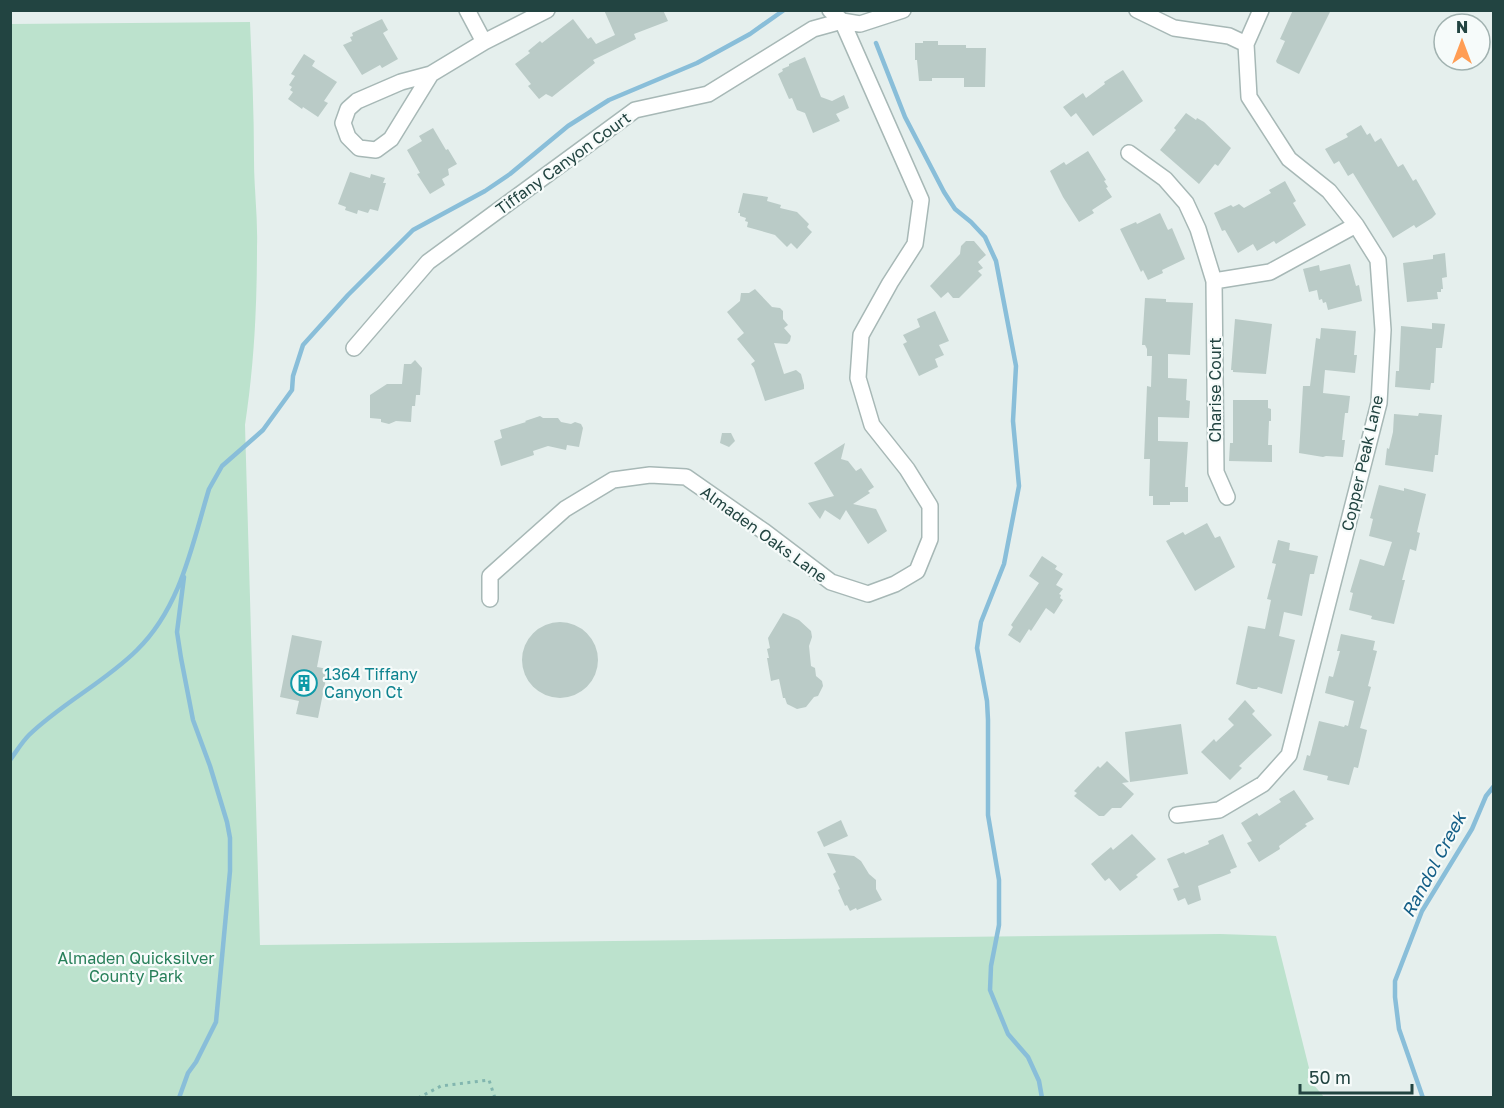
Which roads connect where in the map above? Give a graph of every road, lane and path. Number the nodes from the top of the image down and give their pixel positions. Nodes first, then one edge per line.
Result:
1 (466, 10) edge
2 (547, 10) edge
3 (903, 10) edge
4 (1137, 10) edge
5 (1261, 10) edge
6 (836, 16) edge
7 (484, 42) junction
8 (1246, 44) junction
9 (431, 74) junction
10 (1129, 153) dead end
11 (1356, 225) junction
12 (1215, 281) junction
13 (354, 348) dead end
14 (1227, 497) dead end
15 (490, 598) dead end
16 (1177, 815) dead end
17 (418, 1098) edge
18 (495, 1098) edge

1 - 7 street
2 - 7 street
3 - 6 street, Tiffany Canyon Court
4 - 8 street
5 - 8 street, Copper Peak Lane
6 - 13 street, Tiffany Canyon Court
6 - 15 street, Almaden Oaks Lane
7 - 9 street
8 - 11 street, Copper Peak Lane
9 - 9 street
10 - 12 street, Charise Court
11 - 12 street
11 - 16 street, Copper Peak Lane
12 - 14 street, Charise Court
17 - 18 path

